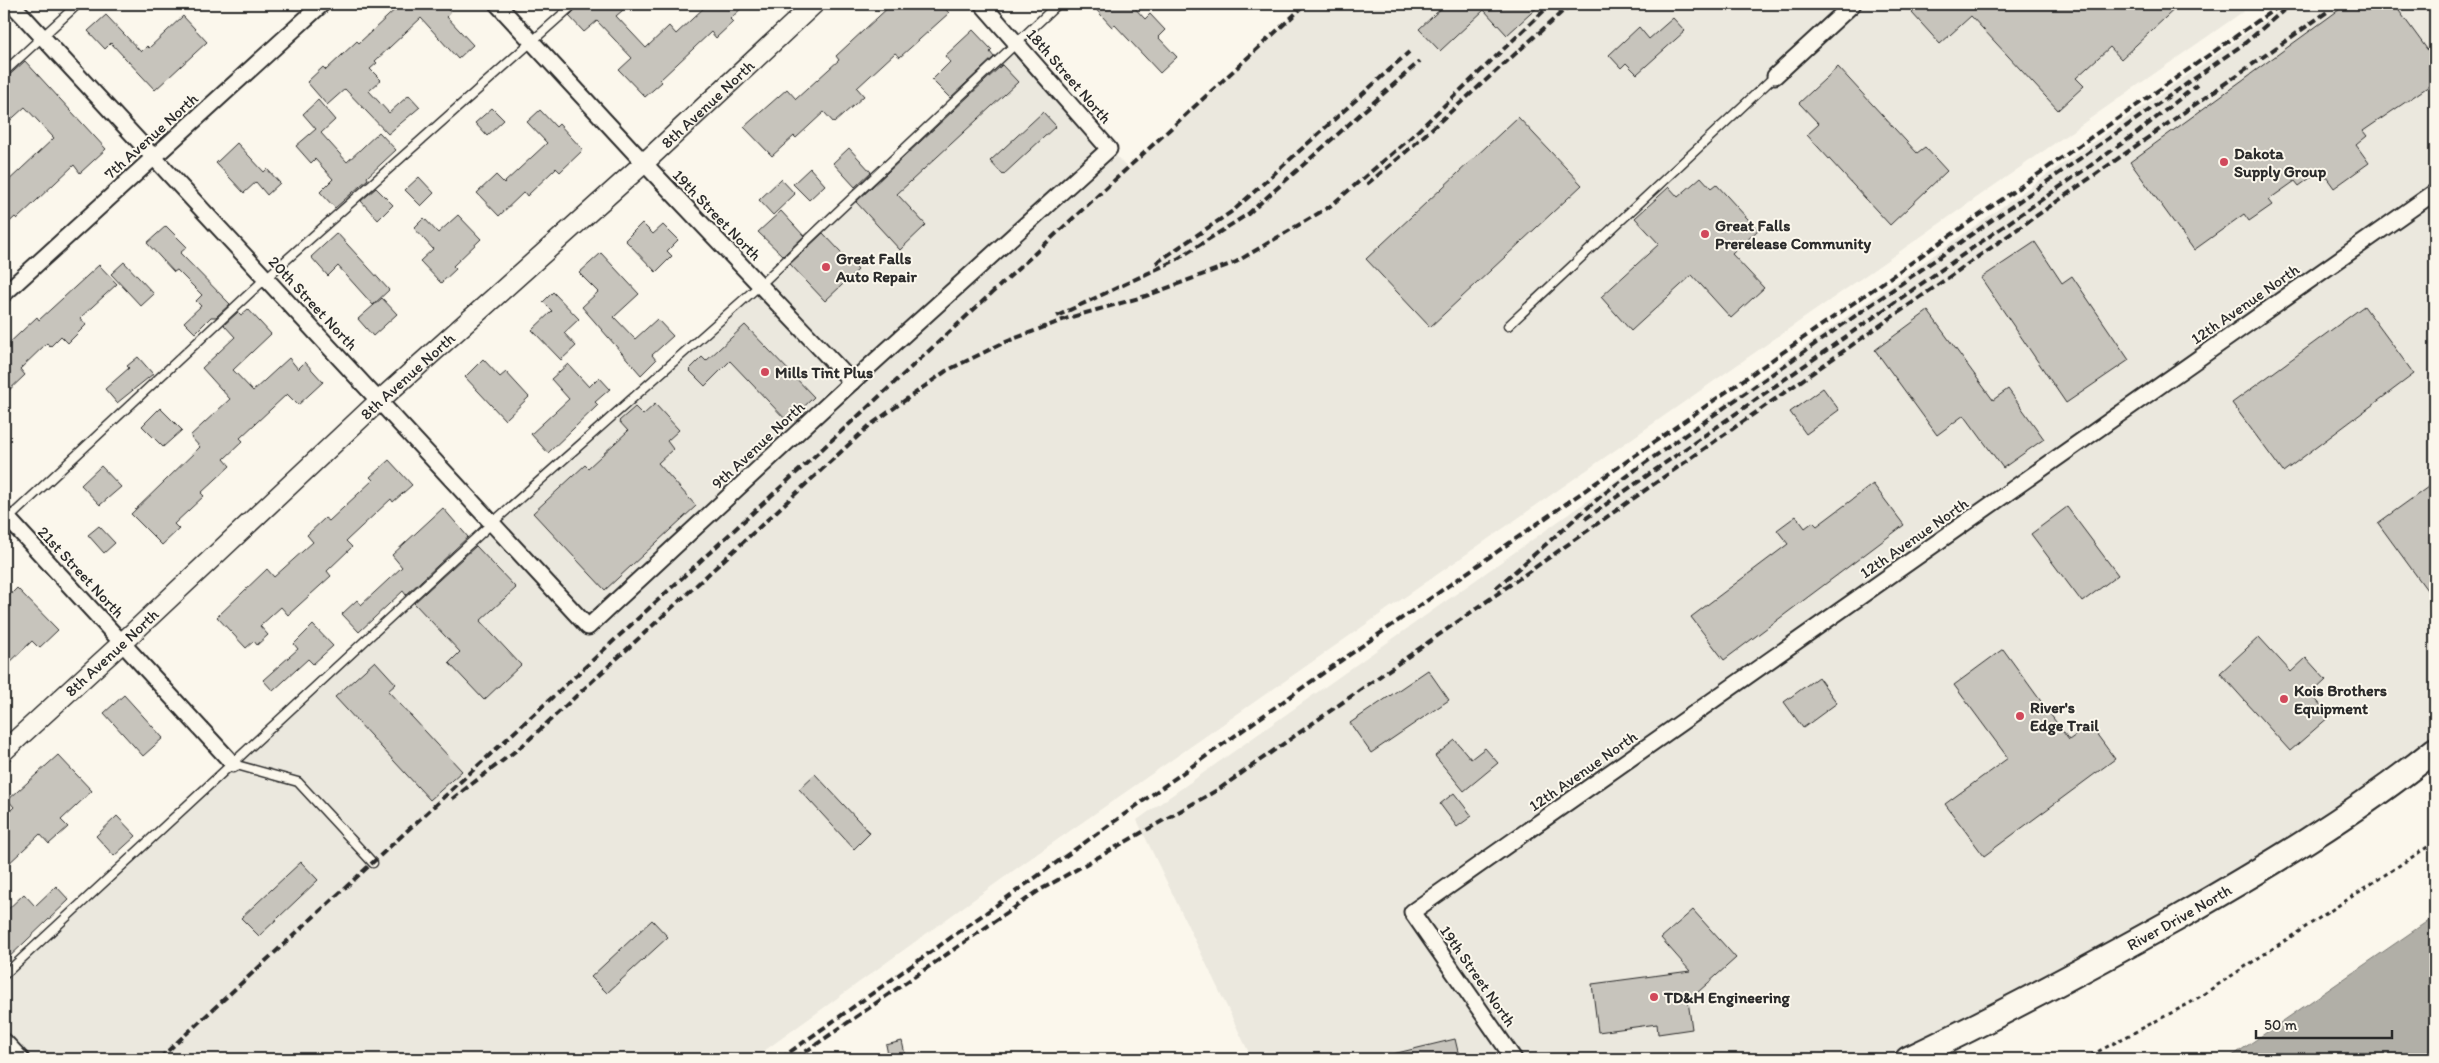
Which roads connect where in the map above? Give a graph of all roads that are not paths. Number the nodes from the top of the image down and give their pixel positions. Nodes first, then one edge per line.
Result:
1 (12, 4) edge
2 (78, 4) edge
3 (322, 4) edge
4 (497, 4) edge
5 (574, 4) edge
6 (814, 4) edge
7 (982, 4) edge
8 (1058, 4) edge
9 (1853, 4) edge
10 (42, 37) junction
11 (532, 42) junction
12 (1016, 42) junction
13 (4, 72) edge
14 (1775, 76) joint
15 (1109, 149) joint
16 (153, 158) junction
17 (644, 163) junction
18 (2435, 192) edge
19 (266, 278) junction
20 (760, 285) junction
21 (4, 294) edge
22 (1508, 326) dead end
23 (852, 382) junction
24 (380, 400) junction
25 (5, 519) edge
26 (491, 524) junction
27 (588, 627) joint
28 (123, 642) junction
29 (2435, 750) edge
30 (4, 751) edge
31 (233, 764) junction
32 (373, 863) dead end
33 (1412, 912) joint
34 (4, 975) edge
35 (4, 1041) edge
36 (21, 1059) edge
37 (1514, 1059) edge
38 (1908, 1059) edge

1 - 10 street, 20th Street North
2 - 10 lane
3 - 16 street, 7th Avenue North
4 - 11 street, 19th Street North
5 - 11 lane
6 - 17 street, 8th Avenue North
7 - 12 street, 18th Street North
8 - 12 lane
9 - 14 street
10 - 13 lane
10 - 16 street, 20th Street North
11 - 17 street, 19th Street North
11 - 19 lane
12 - 15 street, 18th Street North
12 - 20 lane
14 - 22 lane
15 - 23 street, 9th Avenue North
16 - 19 street, 20th Street North
16 - 21 street, 7th Avenue North
17 - 20 street, 19th Street North
17 - 24 street, 8th Avenue North
18 - 33 street, 12th Avenue North
19 - 24 street, 20th Street North
19 - 25 lane
20 - 23 street, 19th Street North
20 - 26 lane
23 - 27 street, 9th Avenue North
24 - 26 street, 20th Street North
24 - 28 street, 8th Avenue North
25 - 28 street, 21st Street North
26 - 27 street, 20th Street North
26 - 31 lane
28 - 30 street, 8th Avenue North
28 - 31 street, 21st Street North
29 - 38 main road, River Drive North
31 - 32 lane
31 - 34 lane
33 - 37 street, 19th Street North
35 - 36 street

